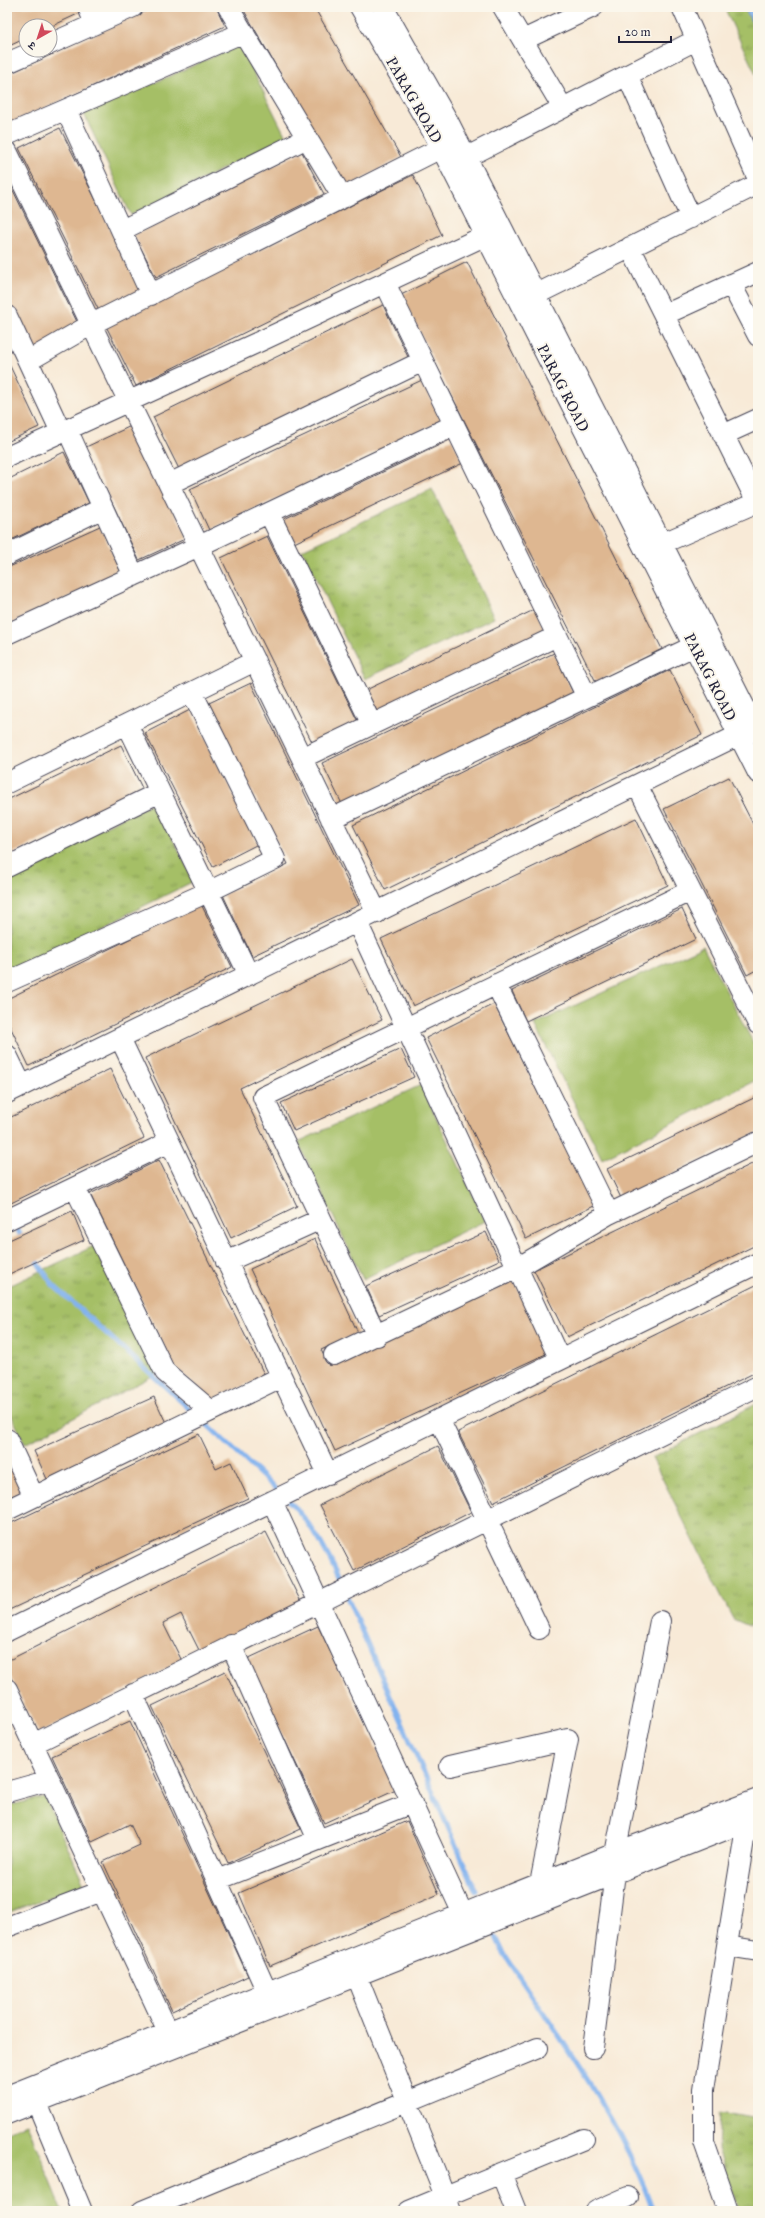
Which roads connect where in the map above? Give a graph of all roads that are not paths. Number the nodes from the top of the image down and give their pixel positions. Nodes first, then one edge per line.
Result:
1 (132, 7) edge
2 (228, 7) edge
3 (360, 7) edge
4 (383, 7) edge
5 (503, 7) edge
6 (593, 7) edge
7 (682, 7) edge
8 (91, 16) edge
9 (244, 32) junction
10 (58, 39) edge
11 (523, 40) junction
12 (696, 40) junction
13 (19, 58) edge
14 (7, 63) edge
15 (627, 75) junction
16 (563, 108) junction
17 (66, 110) junction
18 (7, 136) edge
19 (307, 138) junction
20 (441, 148) junction
21 (7, 151) edge
22 (466, 157) junction
23 (758, 179) edge
24 (758, 184) edge
25 (343, 198) junction
26 (690, 218) junction
27 (122, 230) junction
28 (494, 231) junction
29 (630, 248) junction
30 (758, 272) edge
31 (385, 283) junction
32 (731, 284) junction
33 (151, 294) junction
34 (537, 294) junction
35 (664, 315) junction
36 (7, 316) edge
37 (92, 324) junction
38 (758, 336) edge
39 (19, 353) edge
40 (423, 361) junction
41 (129, 401) junction
42 (758, 419) edge
43 (454, 425) junction
44 (64, 431) junction
45 (723, 435) junction
46 (7, 457) edge
47 (170, 484) junction
48 (757, 502) edge
49 (103, 508) junction
50 (269, 513) junction
51 (663, 543) junction
52 (199, 546) junction
53 (7, 555) edge
54 (134, 576) junction
55 (7, 634) edge
56 (557, 636) junction
57 (694, 646) junction
58 (255, 661) junction
59 (192, 692) junction
60 (587, 698) junction
61 (127, 724) junction
62 (372, 725) junction
63 (751, 732) edge
64 (302, 758) junction
65 (758, 773) edge
66 (7, 783) edge
67 (637, 785) junction
68 (160, 792) junction
69 (331, 820) junction
70 (7, 867) edge
71 (690, 890) junction
72 (208, 892) junction
73 (377, 913) junction
74 (357, 922) junction
75 (249, 975) junction
76 (7, 982) edge
77 (496, 984) junction
78 (751, 991) edge
79 (758, 1024) edge
80 (406, 1028) junction
81 (120, 1038) junction
82 (7, 1055) edge
83 (14, 1090) edge
84 (169, 1142) junction
85 (758, 1142) edge
86 (75, 1188) junction
87 (609, 1214) junction
88 (14, 1217) edge
89 (321, 1219) junction
90 (226, 1262) junction
91 (758, 1263) edge
92 (517, 1268) junction
93 (377, 1336) junction
94 (334, 1355) dead end
95 (560, 1360) junction
96 (281, 1377) junction
97 (758, 1386) edge
98 (208, 1413) junction
99 (439, 1419) junction
100 (7, 1439) edge
101 (328, 1474) junction
102 (34, 1497) junction
103 (281, 1497) junction
104 (7, 1510) edge
105 (487, 1519) junction
106 (326, 1598) junction
107 (660, 1621) dead end
108 (539, 1629) dead end
109 (7, 1631) edge
110 (231, 1645) junction
111 (7, 1690) edge
112 (133, 1694) junction
113 (33, 1744) junction
114 (450, 1766) dead end
115 (50, 1780) junction
116 (7, 1792) edge
117 (412, 1803) junction
118 (755, 1805) edge
119 (318, 1840) junction
120 (615, 1864) junction
121 (217, 1880) junction
122 (540, 1884) junction
123 (102, 1891) junction
124 (463, 1914) junction
125 (7, 1927) edge
126 (727, 1946) junction
127 (758, 1951) edge
128 (353, 1968) junction
129 (267, 1992) junction
130 (172, 2040) junction
131 (538, 2048) dead end
132 (593, 2048) dead end
133 (34, 2095) junction
134 (7, 2096) edge
135 (407, 2102) junction
136 (7, 2114) edge
137 (584, 2139) dead end
138 (501, 2173) junction
139 (628, 2197) dead end
140 (448, 2204) edge
141 (82, 2211) edge
142 (142, 2211) edge
143 (409, 2211) edge
144 (516, 2211) edge
145 (596, 2211) edge
146 (728, 2211) edge

1 - 8 street
2 - 9 street
3 - 20 street, PARAG ROAD
4 - 22 street, PARAG ROAD
5 - 11 street
6 - 11 street
7 - 12 street
8 - 10 street
9 - 17 street
9 - 19 street
11 - 16 street
12 - 15 street
12 - 23 street
13 - 14 street
15 - 16 street
15 - 26 street
16 - 22 street
17 - 18 street
17 - 27 street
19 - 25 street
19 - 27 street
20 - 25 street
20 - 28 street, PARAG ROAD
21 - 37 street
22 - 28 street, PARAG ROAD
24 - 26 street
25 - 33 street
26 - 29 street
27 - 33 street
28 - 31 street
28 - 34 street, PARAG ROAD
28 - 57 street, PARAG ROAD
29 - 34 street
29 - 35 street
30 - 32 street
31 - 40 street
31 - 41 street
32 - 35 street
32 - 38 street
33 - 37 street
34 - 51 street, PARAG ROAD
35 - 45 street
36 - 39 street
37 - 39 street
37 - 41 street
39 - 44 street
40 - 43 street
40 - 47 street
41 - 44 street
41 - 47 street
42 - 45 street
43 - 50 street
43 - 56 street
44 - 46 street
44 - 49 street
45 - 48 street
47 - 52 street
48 - 51 street
49 - 53 street
49 - 54 street
50 - 52 street
50 - 62 street
51 - 63 street, PARAG ROAD
52 - 54 street
52 - 58 street
54 - 55 street
56 - 60 street
56 - 62 street
57 - 60 street
57 - 63 street, PARAG ROAD
58 - 59 street
58 - 64 street
59 - 61 street
59 - 72 street
60 - 69 street
61 - 66 street
61 - 68 street
62 - 64 street
63 - 65 street, PARAG ROAD
63 - 67 street
64 - 69 street
67 - 71 street
67 - 73 street
68 - 70 street
68 - 72 street
69 - 73 street
71 - 77 street
71 - 78 street
72 - 75 street
72 - 76 street
73 - 74 street
74 - 75 street
74 - 80 street
75 - 81 street
77 - 80 street
77 - 87 street
78 - 79 street
80 - 89 street
80 - 92 street
81 - 83 street
81 - 84 street
82 - 83 street
84 - 86 street
84 - 90 street
85 - 87 street
86 - 88 street
86 - 98 street
87 - 92 street
89 - 90 street
89 - 93 street
90 - 96 street
91 - 95 street
92 - 93 street
92 - 95 street
93 - 94 street
95 - 99 street
96 - 98 street
96 - 101 street
97 - 105 street
98 - 102 street
99 - 101 street
99 - 105 street
100 - 102 street
101 - 103 street
102 - 104 street
103 - 106 street
103 - 109 street
105 - 106 street
105 - 108 street
106 - 110 street
106 - 117 street
107 - 120 street
110 - 112 street
110 - 119 street
111 - 113 street
112 - 113 street
112 - 121 street
113 - 115 street
114 - 122 street
115 - 116 street
115 - 123 street
117 - 119 street
117 - 124 street
118 - 120 street
118 - 126 street
119 - 121 street
120 - 122 street
120 - 128 street
120 - 132 street
121 - 129 street
122 - 124 street
123 - 125 street
123 - 130 street
124 - 128 street
126 - 127 street
126 - 146 street
128 - 129 street
128 - 130 street
128 - 135 street
129 - 130 street
130 - 133 street
131 - 135 street
133 - 134 street
133 - 136 street
133 - 141 street
135 - 140 street
135 - 142 street
137 - 138 street
138 - 140 street
138 - 144 street
139 - 145 street
140 - 143 street

